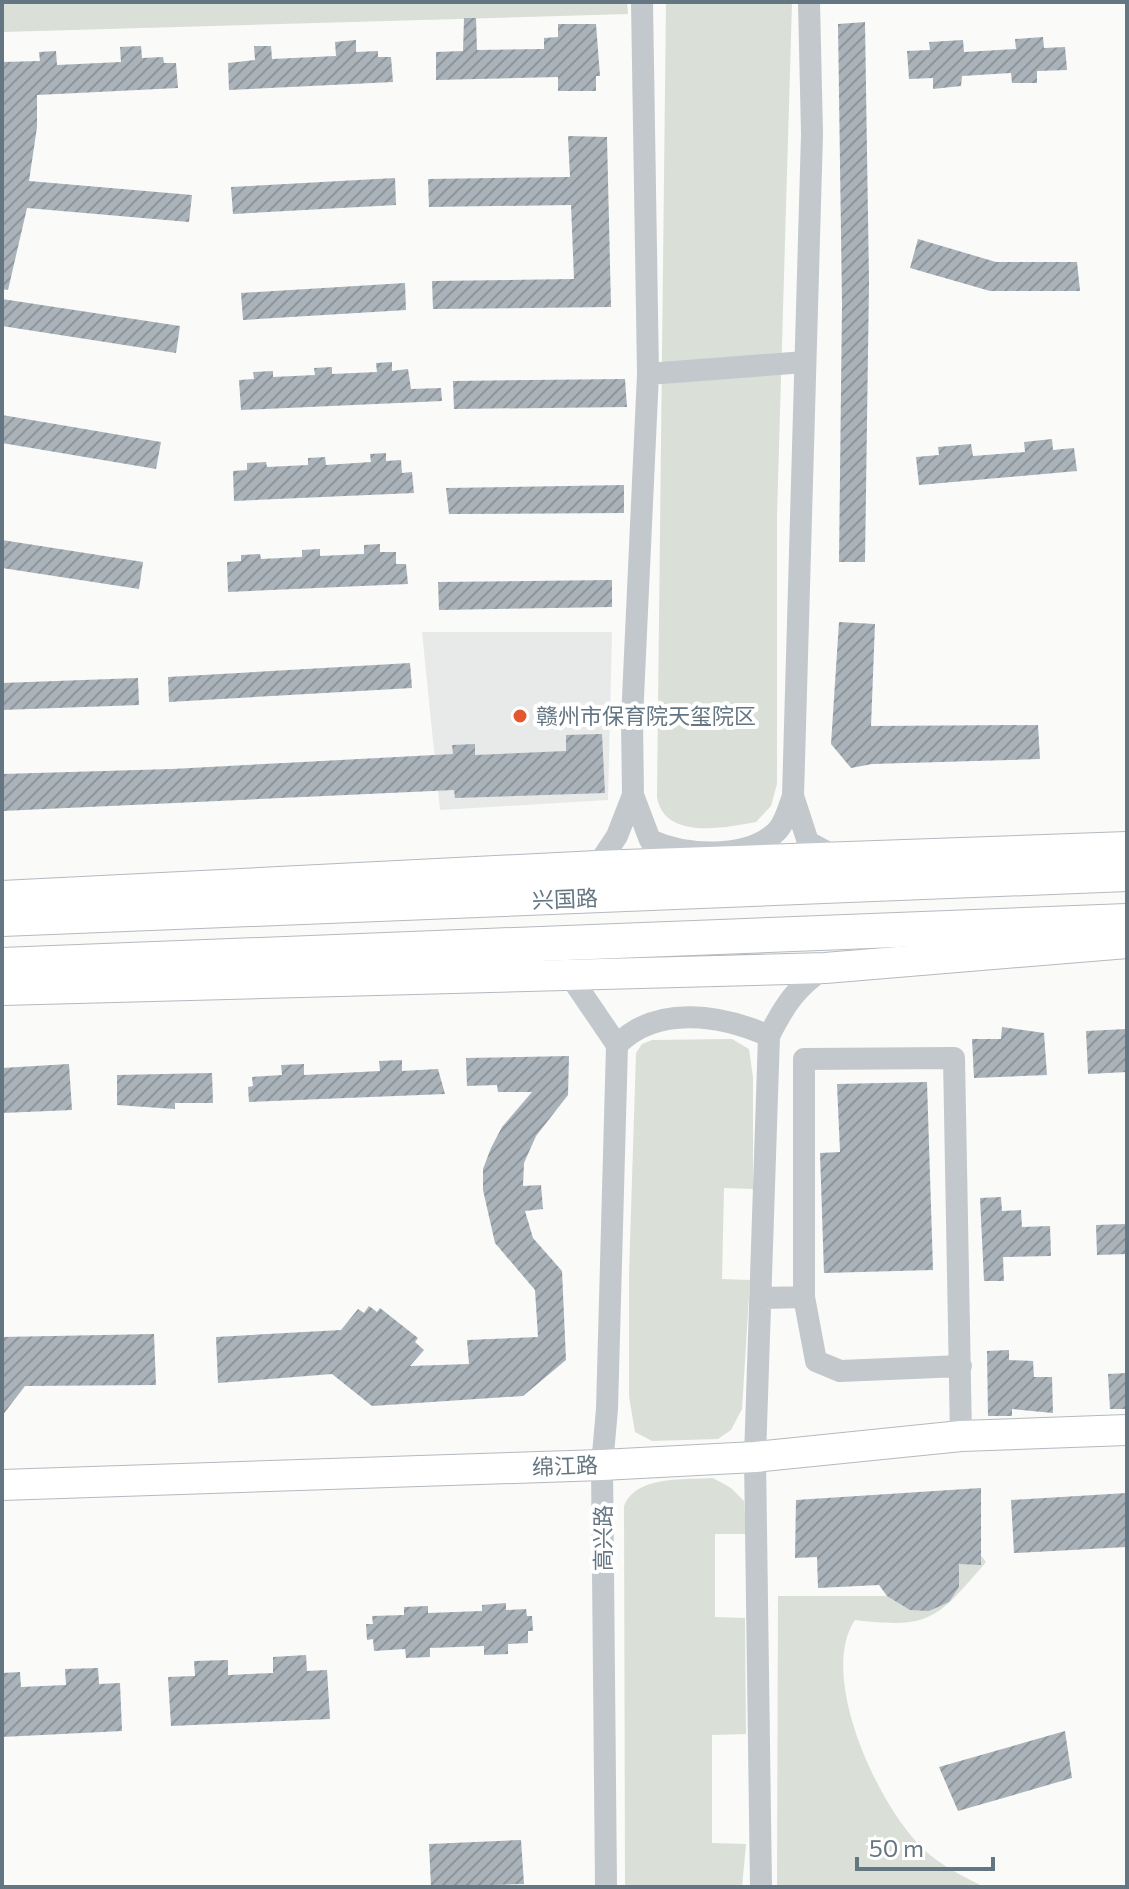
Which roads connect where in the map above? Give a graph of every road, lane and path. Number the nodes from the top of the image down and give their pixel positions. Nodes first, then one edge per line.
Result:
1 (642, 2) edge
2 (809, 2) edge
3 (805, 362) junction
4 (648, 374) junction
5 (633, 795) junction
6 (793, 796) junction
7 (1127, 847) edge
8 (837, 857) junction
9 (597, 866) junction
10 (1127, 874) edge
11 (2, 896) edge
12 (2, 919) edge
13 (1127, 921) edge
14 (1127, 943) edge
15 (2, 965) edge
16 (825, 968) junction
17 (568, 973) junction
18 (2, 990) edge
19 (769, 1036) junction
20 (617, 1045) junction
21 (804, 1297) junction
22 (762, 1298) junction
23 (961, 1366) junction
24 (1127, 1430) edge
25 (961, 1436) junction
26 (755, 1457) junction
27 (602, 1465) junction
28 (2, 1485) edge
29 (606, 1887) edge
30 (761, 1887) edge

1 - 4 street
2 - 3 street
3 - 4 street
3 - 6 street
4 - 5 street
5 - 6 street
5 - 9 street
6 - 8 street
7 - 8 street
8 - 9 street
9 - 11 street
10 - 12 main road, 兴国路
13 - 15 main road, 兴国路
14 - 16 street
16 - 17 street
16 - 19 street
17 - 18 street
17 - 20 street
19 - 20 street
19 - 22 street
20 - 27 street, 高兴路
21 - 22 street
21 - 23 street
21 - 23 street
22 - 26 street
23 - 25 street
24 - 25 street, 绵江路
25 - 26 street, 绵江路
26 - 27 street, 绵江路
26 - 30 street
27 - 28 street, 绵江路
27 - 29 street, 高兴路

